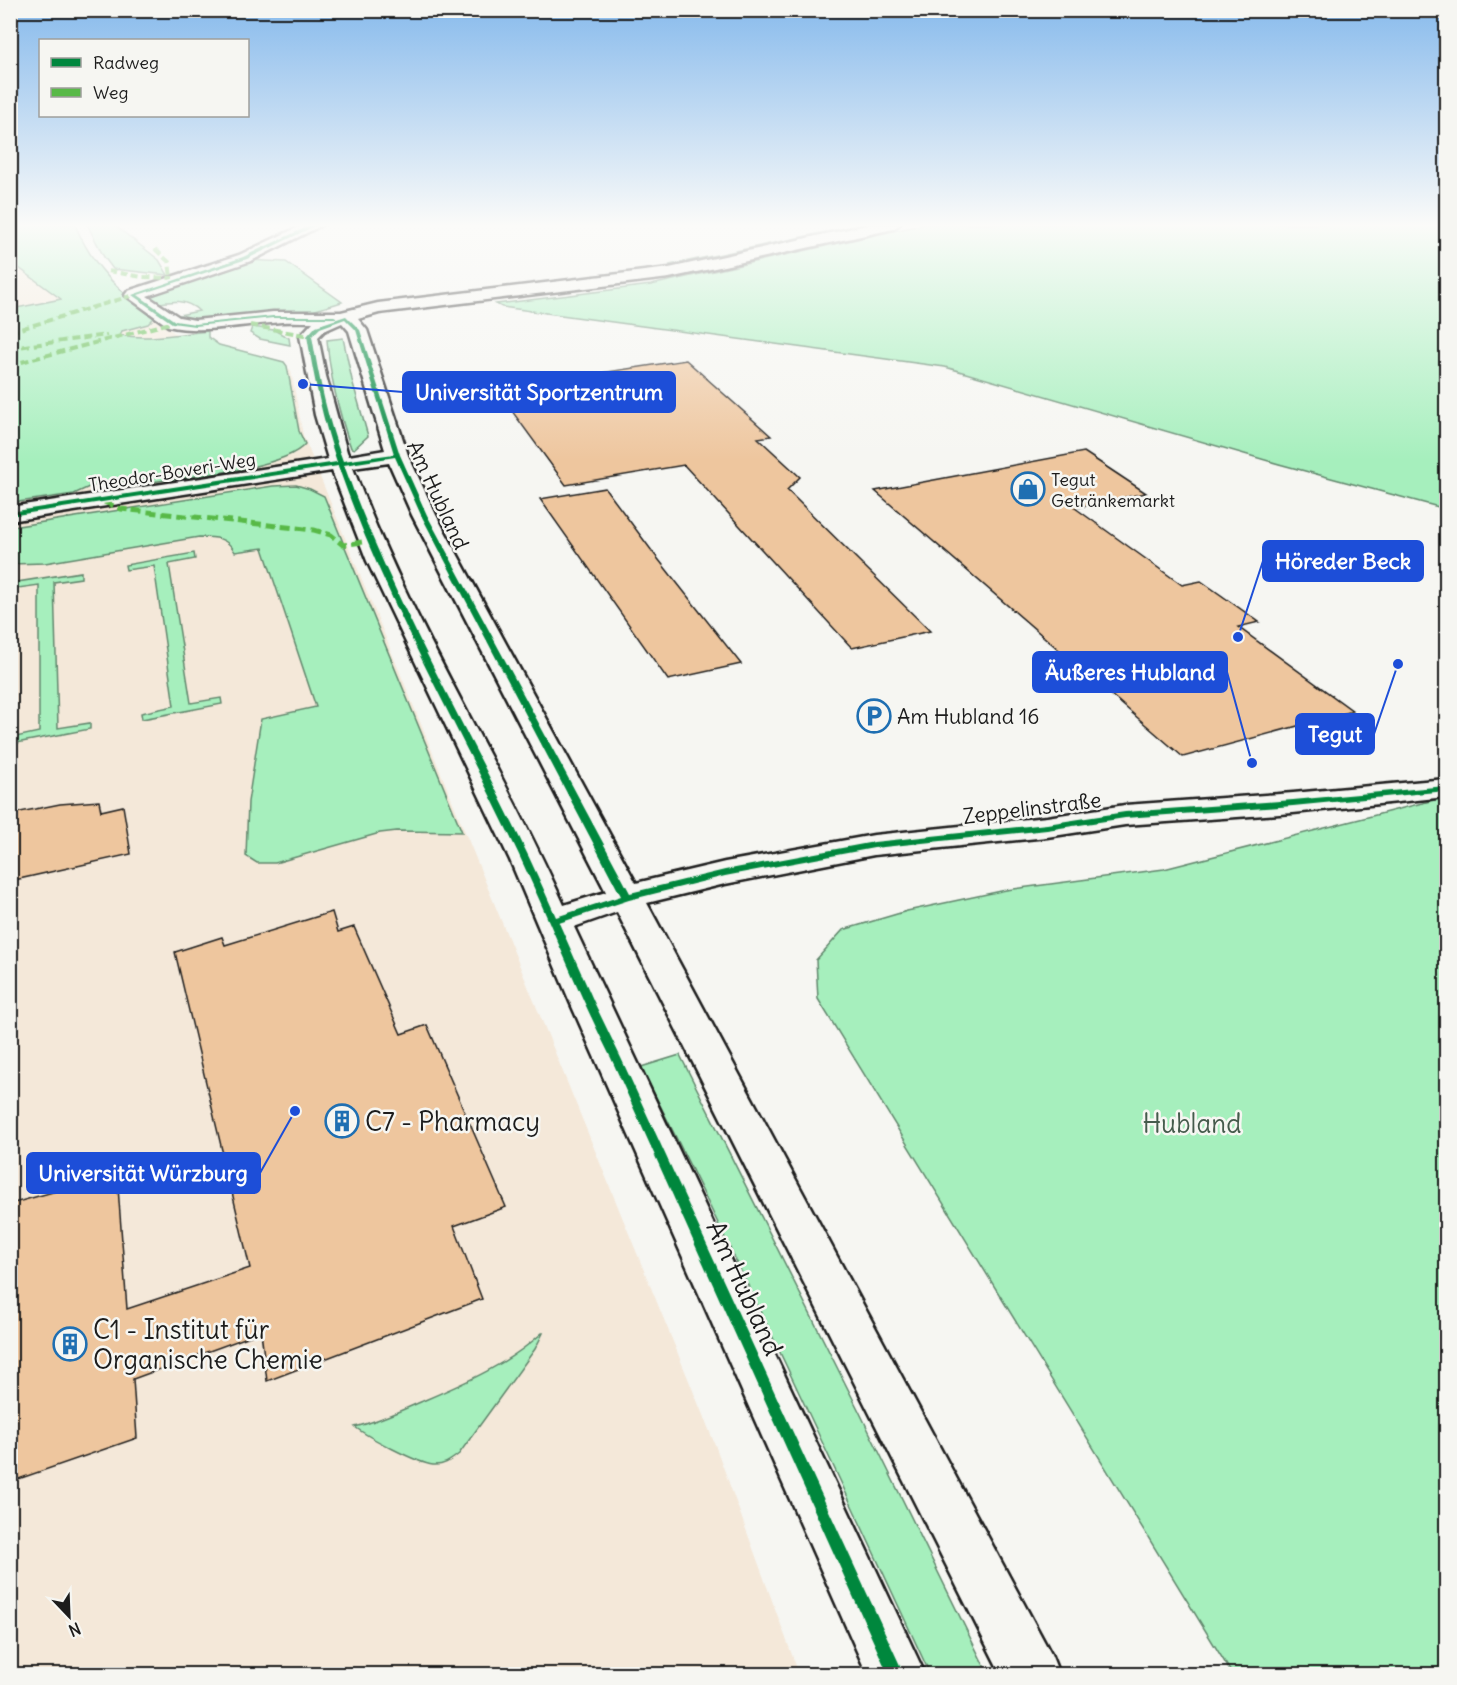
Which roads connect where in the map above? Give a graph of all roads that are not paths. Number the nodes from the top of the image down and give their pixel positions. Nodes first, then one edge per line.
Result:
1 (145, 303) edge
2 (422, 303) edge
3 (346, 317) junction
4 (397, 454) junction
5 (339, 463) junction
6 (10, 514) edge
7 (1446, 788) edge
8 (627, 897) junction
9 (554, 921) junction
10 (896, 1674) edge
11 (1031, 1674) edge

1 - 3 street
2 - 3 street
3 - 4 street, Am Hubland
3 - 5 street, Am Hubland
4 - 5 street, Theodor-Boveri-Weg
4 - 8 street, Am Hubland
5 - 6 street, Theodor-Boveri-Weg
5 - 9 street, Am Hubland
7 - 8 street, Zeppelinstraße
8 - 9 street
8 - 11 street, Am Hubland
9 - 10 street, Am Hubland

